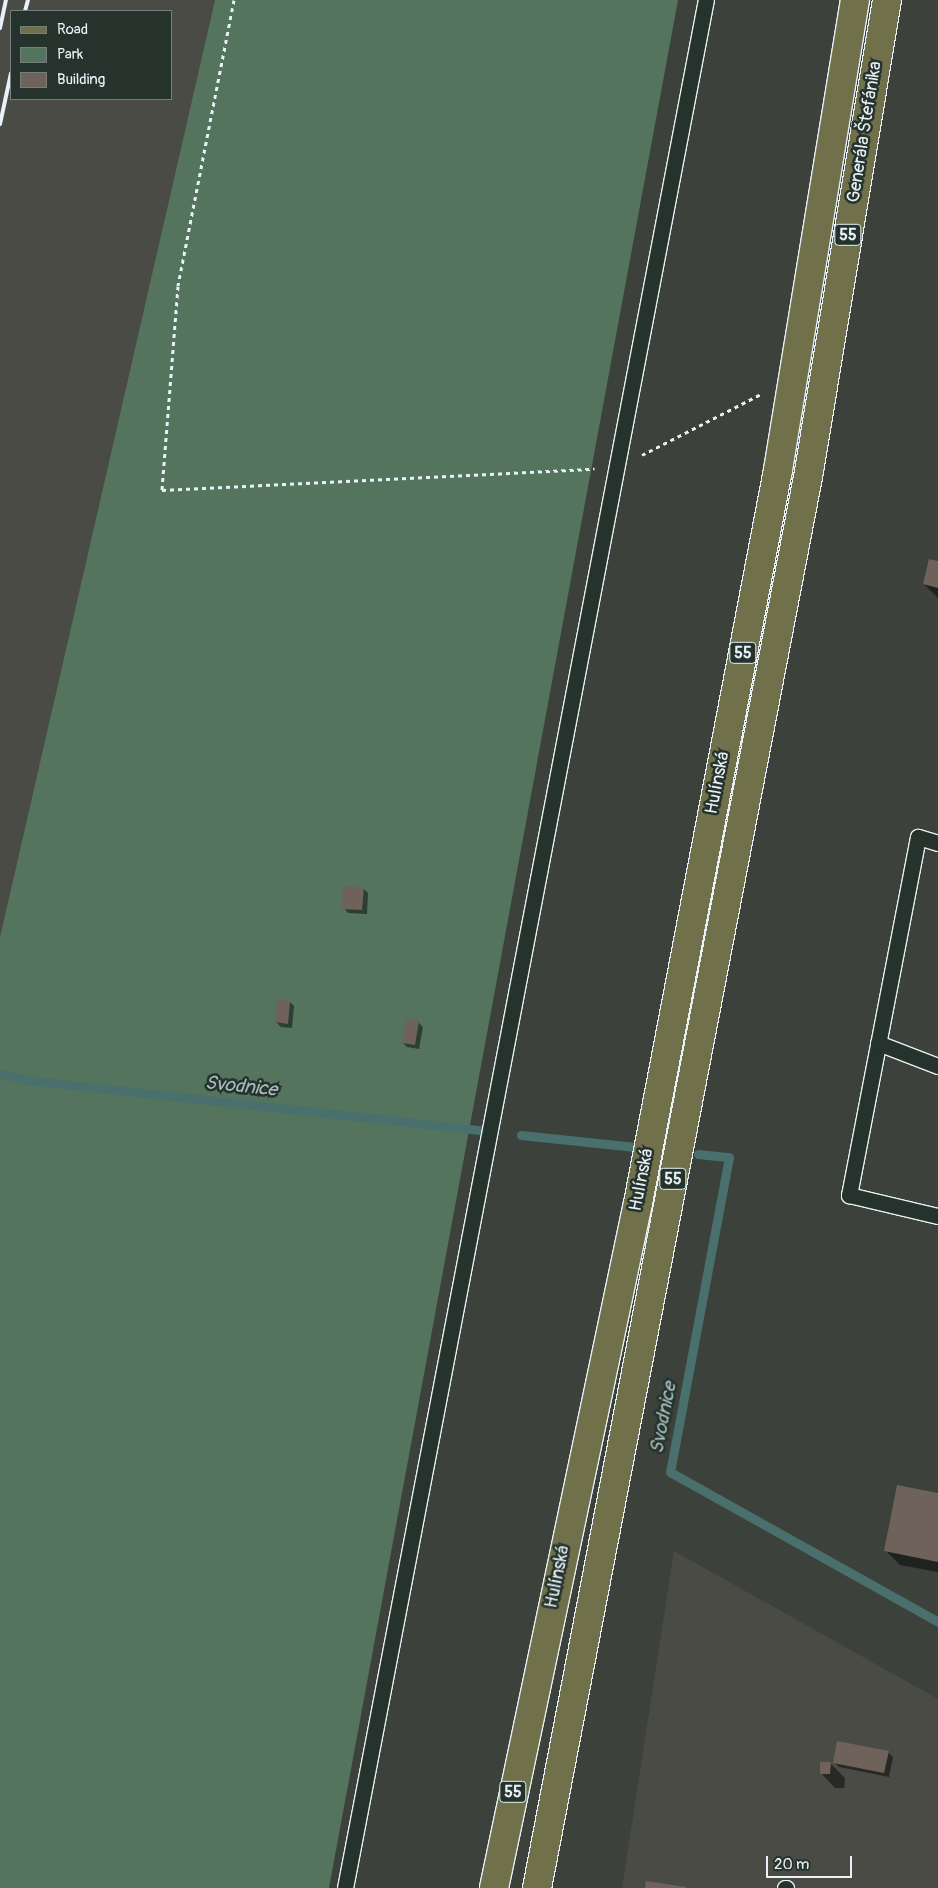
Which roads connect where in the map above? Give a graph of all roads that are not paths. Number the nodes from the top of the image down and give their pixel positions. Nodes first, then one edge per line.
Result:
1 (706, 0) edge
2 (855, 0) edge
3 (887, 0) edge
4 (778, 470) joint
5 (809, 470) joint
6 (938, 843) edge
7 (878, 1043) junction
8 (938, 1066) edge
9 (938, 1216) edge
10 (346, 1888) edge
11 (494, 1888) edge
12 (537, 1888) edge

1 - 10 lane
2 - 4 main road, Generála Štefánika / 55
3 - 5 main road, Generála Štefánika / 55
4 - 11 main road, Hulínská / 55
5 - 12 main road, Hulínská / 55
6 - 7 lane
7 - 8 lane
7 - 9 lane

